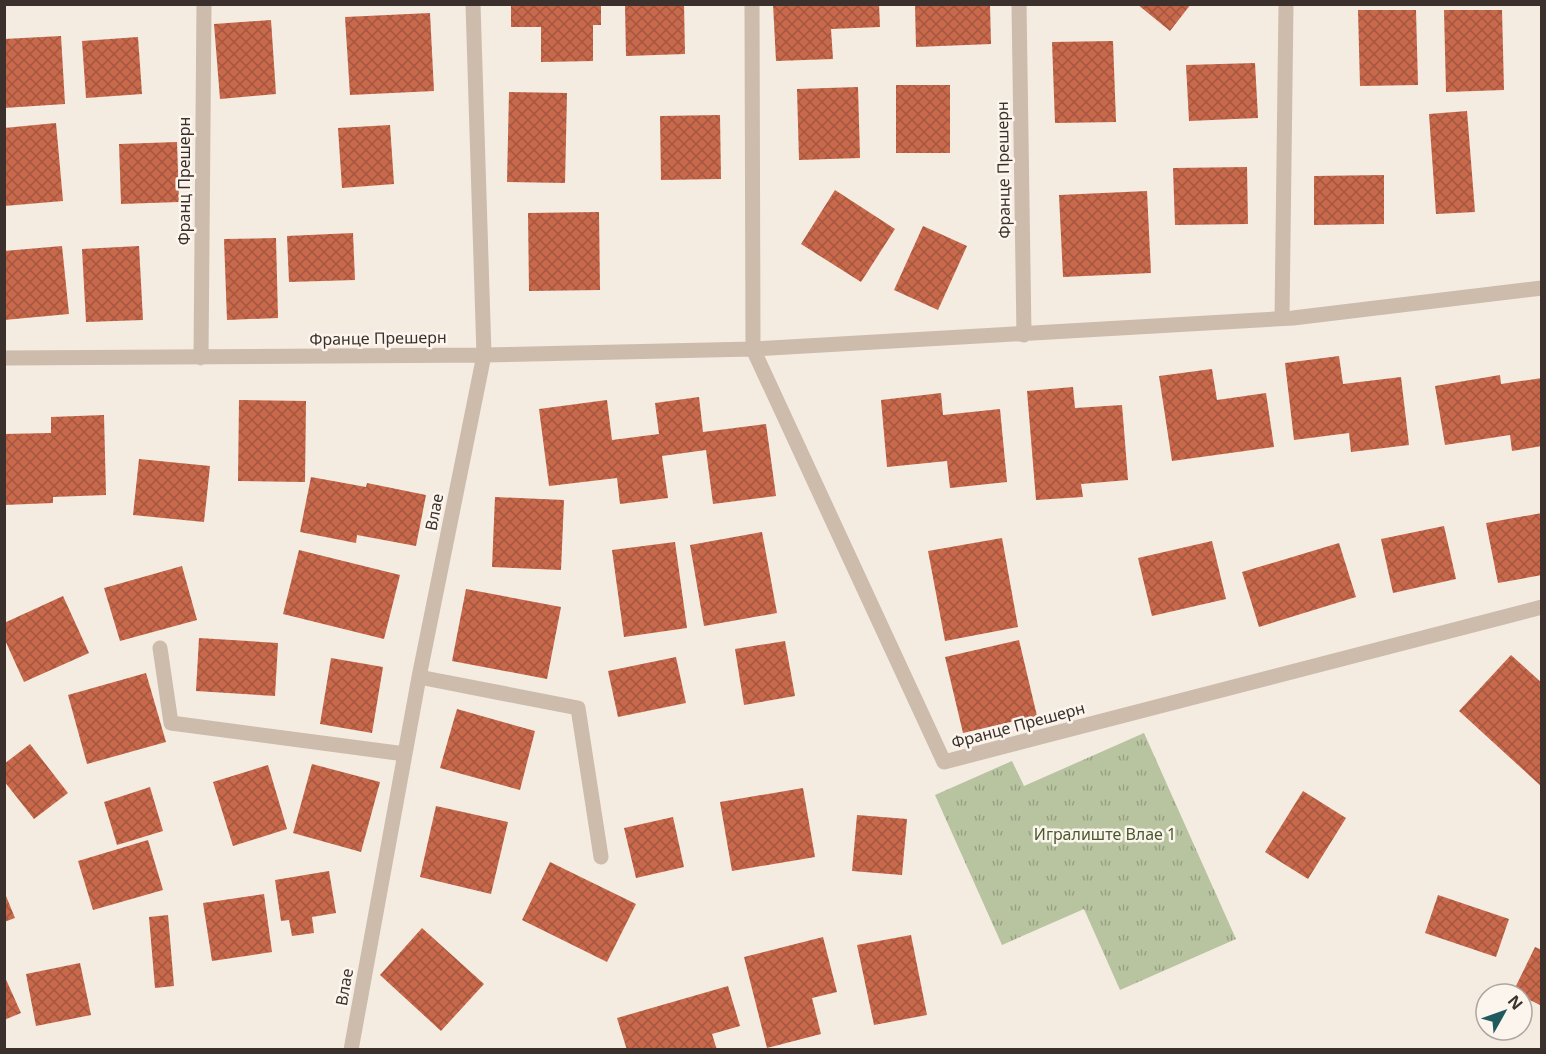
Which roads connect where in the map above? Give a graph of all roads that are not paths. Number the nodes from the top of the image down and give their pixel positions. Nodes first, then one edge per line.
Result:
1 (204, 4) edge
2 (473, 4) edge
3 (752, 4) edge
4 (1019, 4) edge
5 (1286, 4) edge
6 (1542, 288) edge
7 (1282, 318) junction
8 (1024, 335) junction
9 (753, 349) junction
10 (484, 355) junction
11 (4, 358) edge
12 (201, 358) junction
13 (1542, 607) edge
14 (160, 648) dead end
15 (419, 677) junction
16 (405, 754) junction
17 (601, 857) dead end
18 (351, 1050) edge

1 - 12 street, Франц Прешерн
2 - 10 street
3 - 9 street, Францe Прешерн
4 - 8 street, Францe Прешерн
5 - 7 street
6 - 7 street, Францe Прешерн
7 - 8 street, Францe Прешерн
8 - 9 street, Францe Прешерн
9 - 10 street, Францe Прешерн
9 - 13 street, Францe Прешерн
10 - 12 street, Францe Прешерн
10 - 15 street, Влае
11 - 12 street, Францe Прешерн
14 - 16 street
15 - 16 street, Влае
15 - 17 street
16 - 18 street, Влае

